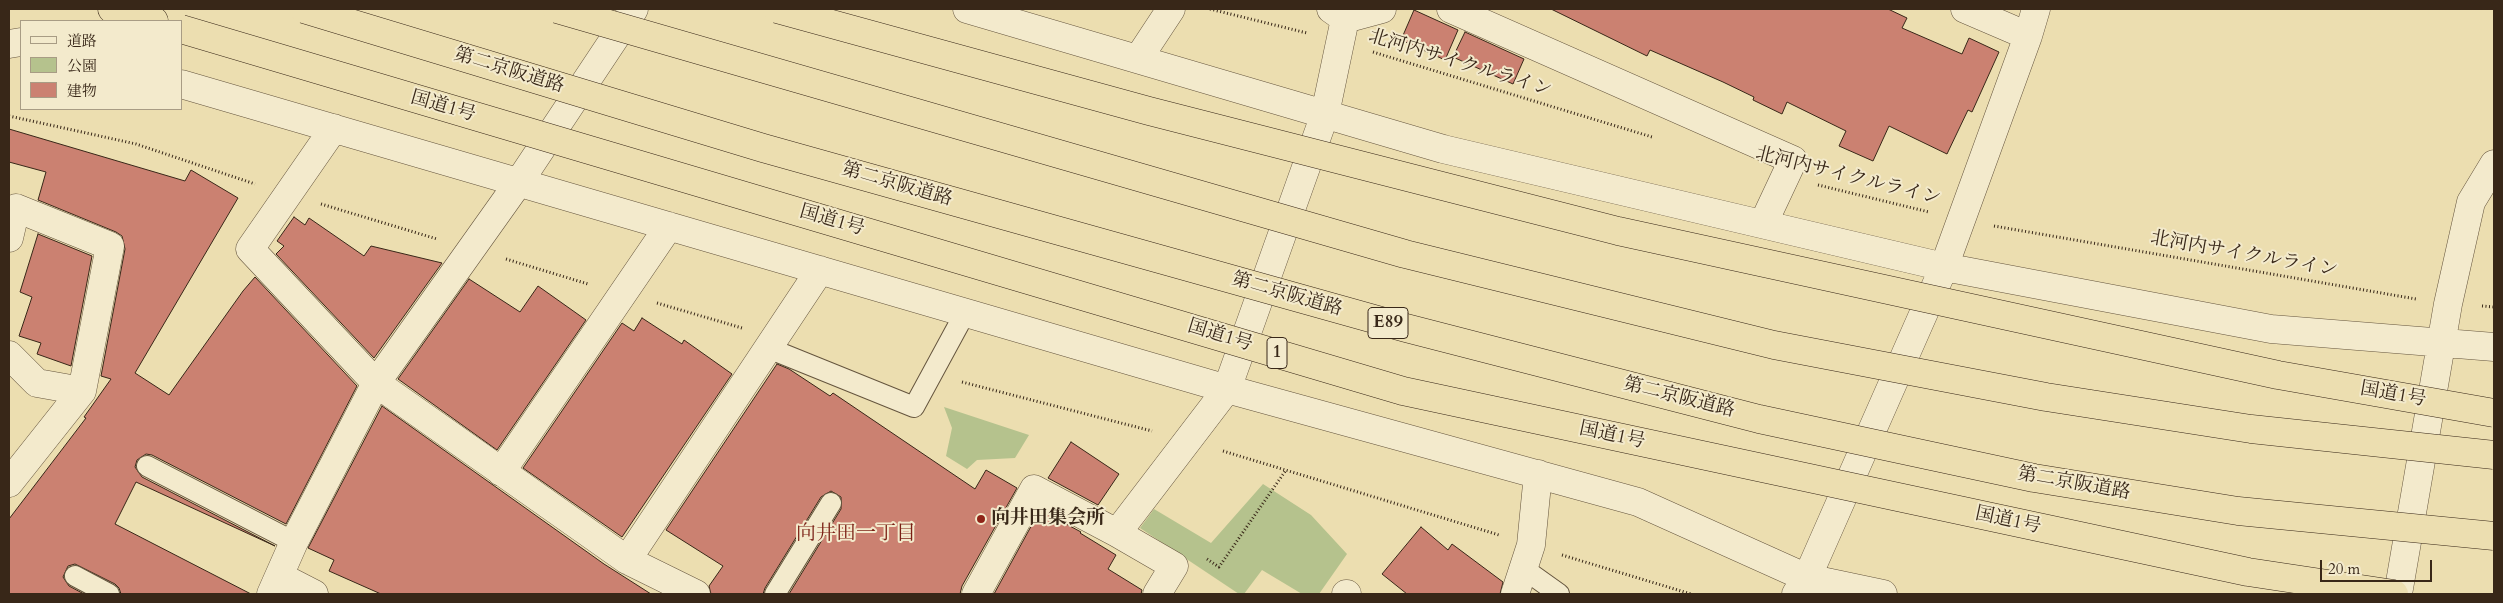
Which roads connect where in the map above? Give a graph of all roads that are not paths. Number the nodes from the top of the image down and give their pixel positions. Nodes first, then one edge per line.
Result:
1 (112, 9) edge
2 (304, 9) edge
3 (557, 9) edge
4 (634, 9) edge
5 (777, 9) edge
6 (1171, 9) edge
7 (1382, 9) edge
8 (1451, 9) edge
9 (1965, 9) edge
10 (2036, 9) edge
11 (984, 11) edge
12 (1500, 18) edge
13 (150, 20) edge
14 (1339, 23) edge
15 (182, 29) edge
16 (2028, 36) junction
17 (1138, 59) junction
18 (182, 84) edge
19 (1324, 114) junction
20 (334, 128) junction
21 (2494, 164) edge
22 (519, 182) junction
23 (1763, 224) junction
24 (670, 226) junction
25 (9, 238) edge
26 (1944, 267) junction
27 (820, 270) junction
28 (965, 313) junction
29 (2440, 343) junction
30 (2494, 347) edge
31 (768, 348) junction
32 (9, 355) edge
33 (376, 383) junction
34 (1227, 390) junction
35 (82, 391) junction
36 (2494, 413) edge
37 (2494, 455) edge
38 (147, 466) dead end
39 (502, 472) junction
40 (1538, 474) junction
41 (9, 483) edge
42 (831, 503) dead end
43 (1117, 533) junction
44 (2494, 536) edge
45 (294, 542) junction
46 (627, 560) junction
47 (1524, 569) junction
48 (75, 576) dead end
49 (275, 585) edge
50 (1802, 586) edge
51 (109, 594) edge
52 (314, 594) edge
53 (696, 594) edge
54 (775, 594) edge
55 (976, 594) edge
56 (1157, 594) edge
57 (1516, 594) edge
58 (1559, 594) edge
59 (1883, 594) edge
60 (2394, 594) edge
61 (2398, 594) edge

1 - 13 highway
2 - 44 highway, 第二京阪道路 / E89, bridge
3 - 37 highway, bridge
4 - 22 street
5 - 36 highway, 国道1号, bridge
6 - 17 street
7 - 14 street
8 - 12 street
9 - 16 street
10 - 16 street
11 - 17 street
12 - 23 street
14 - 19 street
15 - 60 highway, 国道1号 / 1, bridge
16 - 26 street
17 - 19 street
18 - 20 street
19 - 23 street
19 - 34 street
20 - 22 street
20 - 33 street
21 - 29 street
22 - 24 street
22 - 33 street
23 - 26 street
24 - 27 street
24 - 39 street
25 - 35 street
26 - 29 street
26 - 50 street
27 - 28 street
27 - 31 street
28 - 31 lane
28 - 34 street
29 - 30 street
29 - 61 street
31 - 46 street
32 - 35 street
33 - 39 street
33 - 45 street
34 - 40 street
34 - 43 street
35 - 41 street
38 - 45 lane
39 - 46 street
40 - 47 street
40 - 50 street
42 - 54 lane
43 - 55 street
43 - 56 street
45 - 49 street
46 - 53 street
47 - 57 street
47 - 58 lane
48 - 51 lane
49 - 52 street
50 - 59 street

